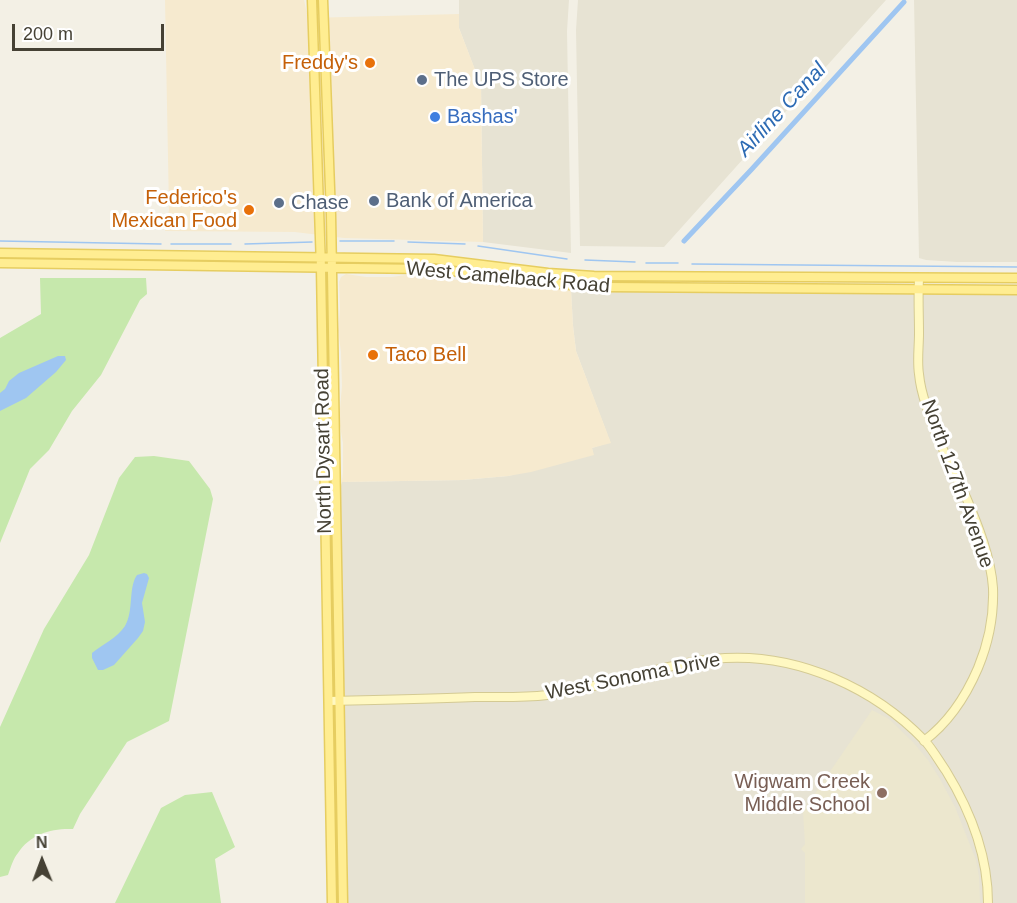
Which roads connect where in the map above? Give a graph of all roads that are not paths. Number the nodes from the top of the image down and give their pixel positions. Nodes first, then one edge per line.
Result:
1 (312, 0) edge
2 (323, 0) edge
3 (316, 108) junction
4 (327, 108) junction
5 (0, 253) edge
6 (165, 256) junction
7 (321, 258) junction
8 (332, 258) junction
9 (0, 263) edge
10 (471, 263) junction
11 (165, 265) junction
12 (321, 268) junction
13 (332, 268) junction
14 (470, 274) junction
15 (919, 279) junction
16 (1017, 279) edge
17 (919, 289) junction
18 (1017, 290) edge
19 (329, 701) junction
20 (339, 701) junction
21 (924, 741) junction
22 (332, 903) edge
23 (344, 903) edge
24 (988, 903) edge

1 - 3 main road, North Dysart Road
2 - 4 main road, North Dysart Road
3 - 4 main road
3 - 7 main road, North Dysart Road
4 - 8 main road, North Dysart Road
5 - 6 main road, West Camelback Road
6 - 7 main road, West Camelback Road
6 - 11 main road
7 - 8 main road, West Camelback Road
7 - 12 main road, North Dysart Road
8 - 10 main road, West Camelback Road
8 - 13 main road, North Dysart Road
9 - 11 main road, West Camelback Road
10 - 14 street
10 - 15 main road, West Camelback Road
11 - 12 main road, West Camelback Road
12 - 13 main road, West Camelback Road
12 - 19 main road, North Dysart Road
13 - 14 main road, West Camelback Road
13 - 20 main road, North Dysart Road
14 - 17 main road, West Camelback Road
15 - 16 main road, West Camelback Road
15 - 17 street, North 127th Avenue
17 - 18 main road, West Camelback Road
17 - 21 street, North 127th Avenue
19 - 20 street, West Sonoma Drive
19 - 22 main road, North Dysart Road
20 - 21 street, West Sonoma Drive
20 - 23 main road, North Dysart Road
21 - 24 street, West Sonoma Drive

